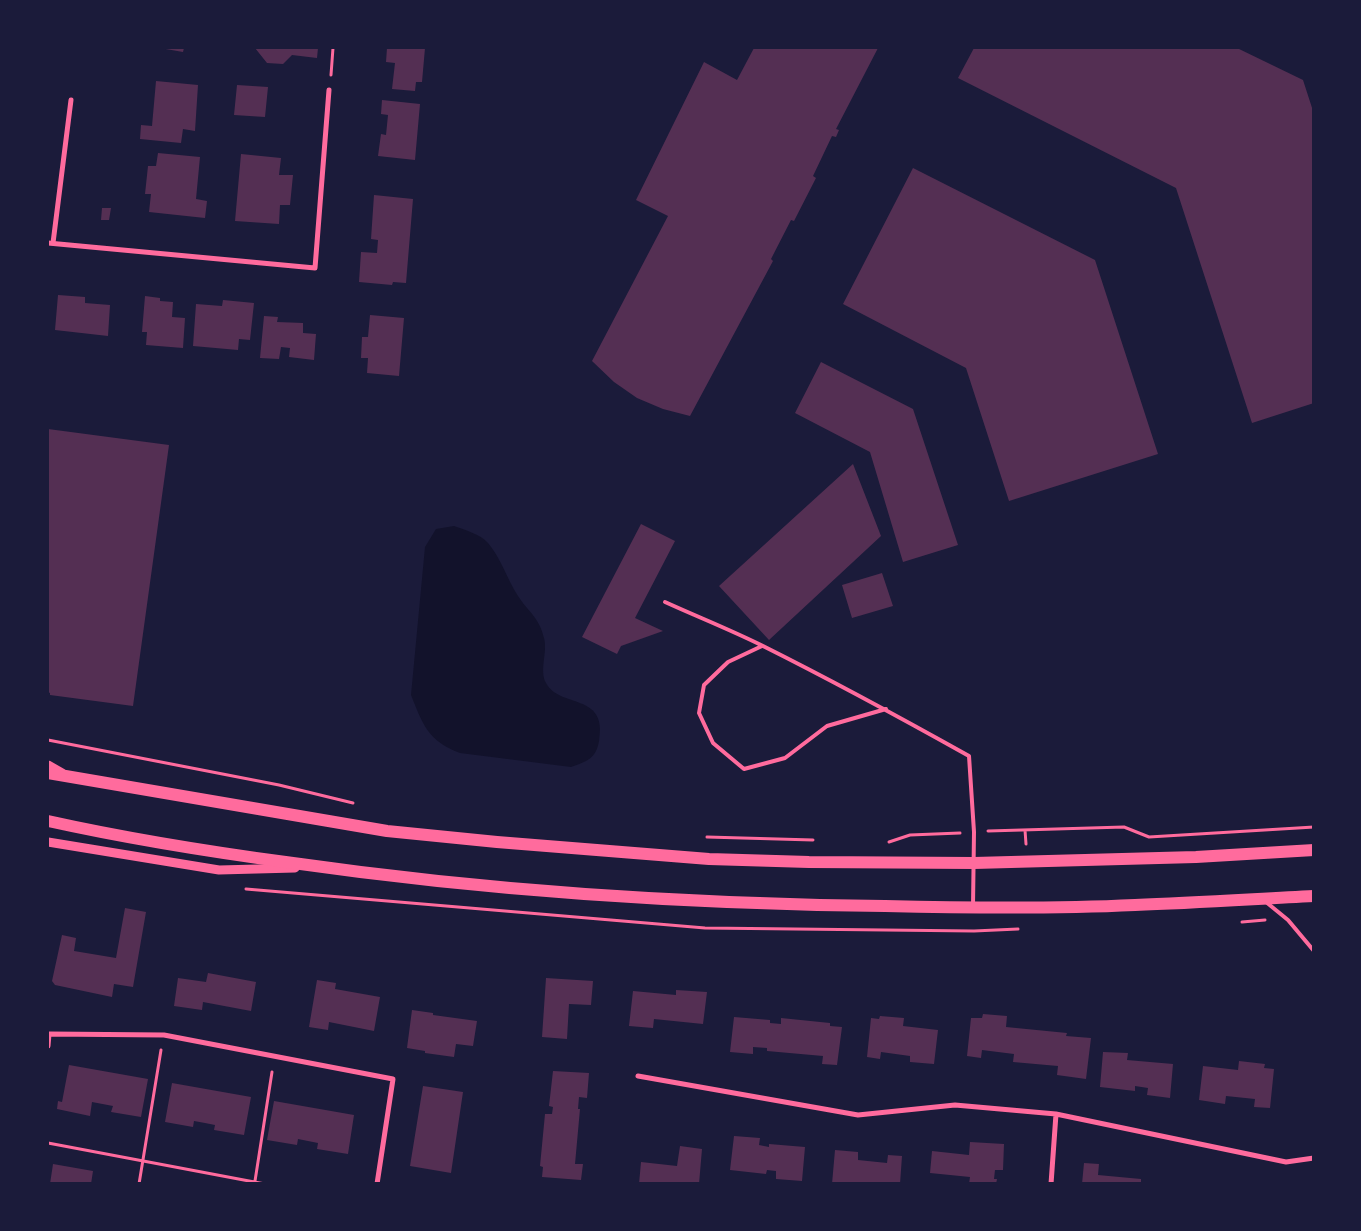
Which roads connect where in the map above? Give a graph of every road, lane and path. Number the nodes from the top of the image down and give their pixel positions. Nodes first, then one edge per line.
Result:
1 (333, 48) edge
2 (329, 90) joint
3 (71, 100) dead end
4 (50, 243) edge
5 (665, 602) dead end
6 (762, 646) junction
7 (886, 710) junction
8 (48, 740) edge
9 (48, 765) edge
10 (48, 773) edge
11 (71, 778) junction
12 (362, 806) dead end
13 (48, 821) edge
14 (1314, 826) edge
15 (974, 832) junction
16 (700, 837) dead end
17 (818, 841) dead end
18 (48, 842) edge
19 (886, 843) dead end
20 (1314, 850) edge
21 (974, 863) junction
22 (319, 867) junction
23 (1314, 896) edge
24 (1262, 899) junction
25 (973, 908) junction
26 (1314, 951) edge
27 (164, 1035) junction
28 (48, 1046) edge
29 (275, 1056) junction
30 (638, 1076) dead end
31 (1056, 1114) junction
32 (48, 1143) edge
33 (1314, 1158) edge
34 (143, 1161) junction
35 (254, 1182) edge
36 (139, 1184) edge
37 (265, 1184) edge
38 (377, 1184) edge
39 (1051, 1184) edge

1 - 2 path
2 - 4 street
3 - 4 street
5 - 6 lane
6 - 7 lane
6 - 7 lane
7 - 15 lane
8 - 12 path
9 - 11 street
10 - 11 main road
11 - 21 main road
13 - 22 main road
14 - 15 path
15 - 19 path
15 - 21 lane
16 - 17 path
18 - 22 street
20 - 21 main road
21 - 25 lane
22 - 25 main road
23 - 24 main road
24 - 25 main road
24 - 26 lane
27 - 28 street
27 - 29 street
27 - 34 path
29 - 35 path
29 - 38 street
30 - 31 street
31 - 33 street
31 - 39 street
32 - 34 path
34 - 35 path
34 - 36 path
35 - 37 path

